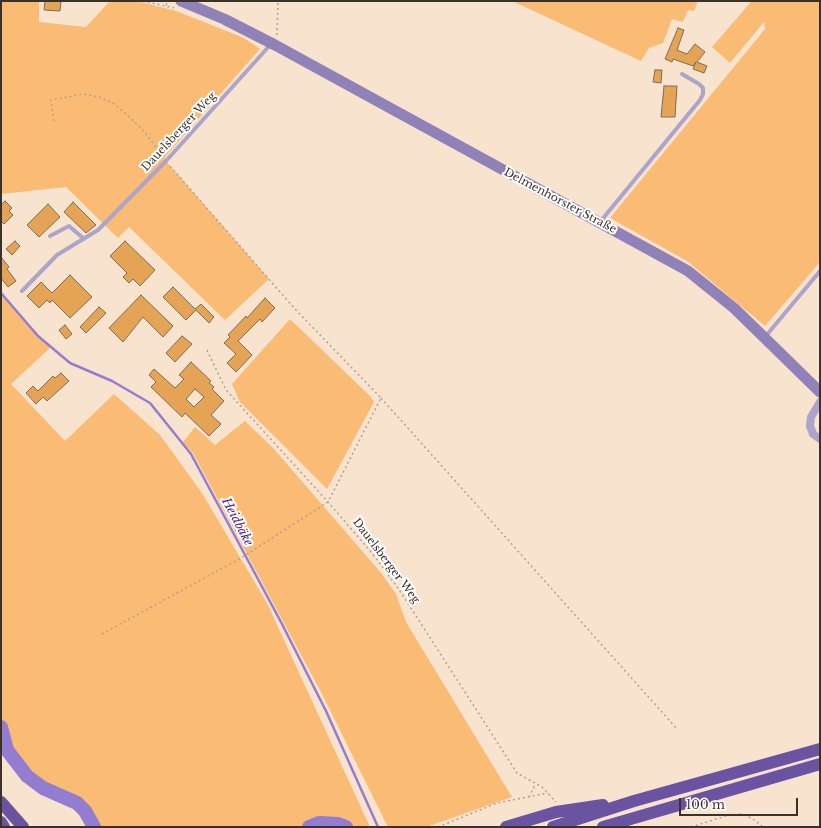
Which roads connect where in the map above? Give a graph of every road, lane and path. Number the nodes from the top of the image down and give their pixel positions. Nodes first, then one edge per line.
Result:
1 (142, 1) edge
2 (168, 1) edge
3 (181, 1) edge
4 (278, 1) edge
5 (273, 44) junction
6 (682, 74) dead end
7 (54, 121) dead end
8 (166, 161) junction
9 (600, 222) junction
10 (50, 236) dead end
11 (84, 239) junction
12 (820, 271) edge
13 (22, 292) dead end
14 (765, 338) junction
15 (207, 350) dead end
16 (820, 392) edge
17 (381, 398) junction
18 (820, 402) edge
19 (820, 439) edge
20 (328, 502) junction
21 (102, 634) dead end
22 (678, 730) dead end
23 (820, 748) edge
24 (820, 764) edge
25 (535, 784) junction
26 (549, 793) junction
27 (529, 797) junction
28 (634, 801) junction
29 (1, 802) edge
30 (558, 806) dead end
31 (644, 814) junction
32 (1, 822) edge
33 (4, 827) edge
34 (23, 827) edge
35 (438, 827) edge
36 (506, 827) edge
37 (553, 827) edge
38 (603, 827) edge
39 (619, 827) edge
40 (691, 827) edge
41 (763, 827) edge

1 - 2 path
3 - 5 street, Delmenhorster Straße
4 - 5 path
5 - 8 lane, Dauelsberger Weg
5 - 9 street, Delmenhorster Straße
6 - 9 lane
7 - 8 path
8 - 11 lane, Dauelsberger Weg
8 - 17 path
9 - 14 street, Delmenhorster Straße
10 - 11 lane
11 - 13 lane, Dauelsberger Weg
12 - 14 lane
14 - 16 street, Delmenhorster Straße
15 - 20 path, Dauelsberger Weg
17 - 20 path
17 - 22 path
18 - 19 street
20 - 21 path
20 - 25 path, Dauelsberger Weg
23 - 28 highway
24 - 31 highway
25 - 26 path, Dauelsberger Weg
25 - 27 path
26 - 27 path
26 - 30 path, Dauelsberger Weg
27 - 35 path
28 - 36 highway
28 - 37 highway
29 - 34 highway
31 - 38 highway
31 - 39 highway
32 - 33 highway
40 - 41 path

